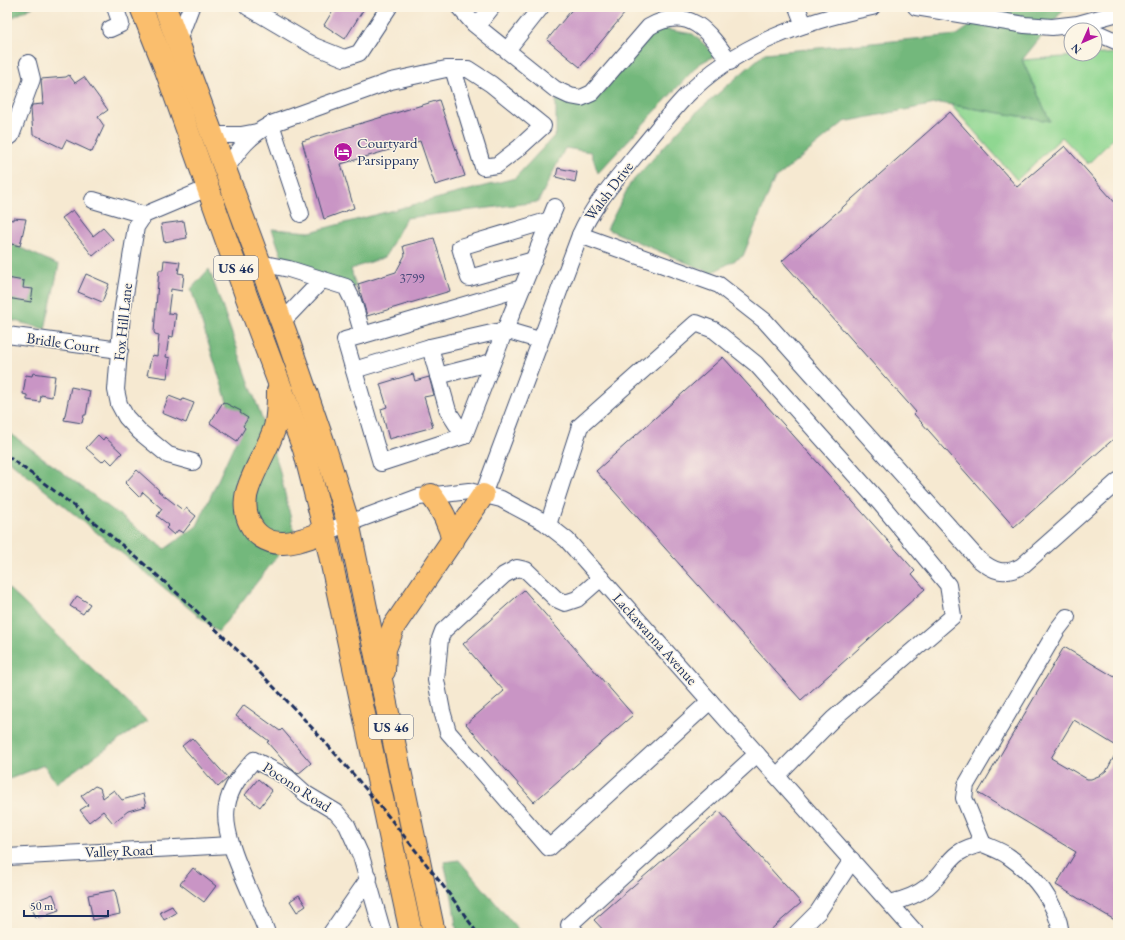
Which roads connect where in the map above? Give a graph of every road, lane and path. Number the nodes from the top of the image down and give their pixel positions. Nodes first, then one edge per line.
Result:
1 (114, 7) edge
2 (141, 7) edge
3 (165, 7) edge
4 (191, 7) edge
5 (248, 7) edge
6 (389, 7) edge
7 (459, 7) edge
8 (492, 7) edge
9 (541, 7) edge
10 (797, 7) edge
11 (872, 7) edge
12 (916, 7) edge
13 (1118, 13) edge
14 (1096, 22) edge
15 (804, 25) junction
16 (477, 26) junction
17 (1063, 26) edge
18 (110, 29) dead end
19 (1103, 35) edge
20 (178, 41) junction
21 (1118, 42) edge
22 (506, 50) junction
23 (730, 62) junction
24 (28, 63) dead end
25 (453, 69) junction
26 (271, 124) junction
27 (256, 132) junction
28 (213, 135) junction
29 (11, 136) dead end
30 (226, 169) junction
31 (208, 188) junction
32 (93, 200) dead end
33 (301, 214) dead end
34 (144, 215) junction
35 (580, 234) junction
36 (534, 260) junction
37 (260, 263) junction
38 (322, 280) junction
39 (522, 288) junction
40 (281, 323) junction
41 (505, 330) junction
42 (7, 335) edge
43 (363, 335) junction
44 (539, 340) junction
45 (430, 347) junction
46 (120, 350) junction
47 (492, 362) junction
48 (354, 370) junction
49 (438, 376) junction
50 (278, 382) junction
51 (464, 436) junction
52 (193, 462) dead end
53 (1118, 481) edge
54 (483, 495) junction
55 (431, 496) junction
56 (348, 522) junction
57 (548, 525) junction
58 (325, 532) junction
59 (453, 541) junction
60 (600, 578) junction
61 (1067, 617) dead end
62 (382, 688) junction
63 (710, 701) junction
64 (757, 754) junction
65 (777, 776) junction
66 (984, 844) junction
67 (231, 845) junction
68 (7, 857) edge
69 (852, 860) junction
70 (369, 878) junction
71 (890, 903) junction
72 (266, 933) edge
73 (331, 933) edge
74 (383, 933) edge
75 (411, 933) edge
76 (434, 933) edge
77 (576, 933) edge
78 (797, 933) edge
79 (916, 933) edge
80 (1061, 933) edge

1 - 18 street
2 - 31 highway, US 46
3 - 20 highway, US 46
4 - 20 street
5 - 6 street
7 - 16 street
8 - 16 street
9 - 22 street
10 - 15 street
11 - 15 street, Walsh Drive
12 - 17 street
13 - 14 street
15 - 23 street, Walsh Drive
16 - 22 street
19 - 21 street
20 - 28 highway, US 46
22 - 23 street
23 - 35 street, Walsh Drive
24 - 29 street
25 - 25 street
25 - 26 street
26 - 27 street
26 - 33 street
27 - 28 street
27 - 30 street
28 - 30 highway, US 46
30 - 37 highway, US 46
31 - 34 street
31 - 50 highway, US 46
32 - 34 street
34 - 46 street, Fox Hill Lane
35 - 44 street, Walsh Drive
35 - 53 street
36 - 36 street
36 - 39 street
37 - 38 street
37 - 40 highway, US 46
38 - 40 street
38 - 43 street
39 - 41 street
39 - 43 street
40 - 56 highway, US 46
41 - 44 street
41 - 45 street
41 - 47 street
42 - 46 street, Bridle Court
43 - 48 street
44 - 54 street, Walsh Drive
45 - 48 street
45 - 49 street
46 - 52 street, Fox Hill Lane
47 - 49 street
47 - 51 street
48 - 51 street
49 - 51 street
50 - 58 highway, US 46
50 - 58 highway
54 - 55 street, Lackawanna Avenue
54 - 57 street, Lackawanna Avenue
54 - 59 highway
55 - 56 street, Lackawanna Avenue
55 - 59 highway
56 - 58 street, Lackawanna Avenue
56 - 62 highway, US 46
57 - 60 street, Lackawanna Avenue
57 - 65 street
58 - 75 highway, US 46
59 - 62 highway
60 - 63 street, Lackawanna Avenue
60 - 63 street
61 - 66 street
62 - 76 highway, US 46
63 - 64 street, Lackawanna Avenue
64 - 65 street, Lackawanna Avenue
64 - 77 street
65 - 69 street, Lackawanna Avenue
66 - 71 street
66 - 80 street
67 - 68 street, Valley Road
67 - 70 street, Pocono Road
67 - 72 street, Pocono Road
69 - 71 street, Lackawanna Avenue
69 - 78 street
70 - 73 street
70 - 74 street
71 - 79 street, Lackawanna Avenue

